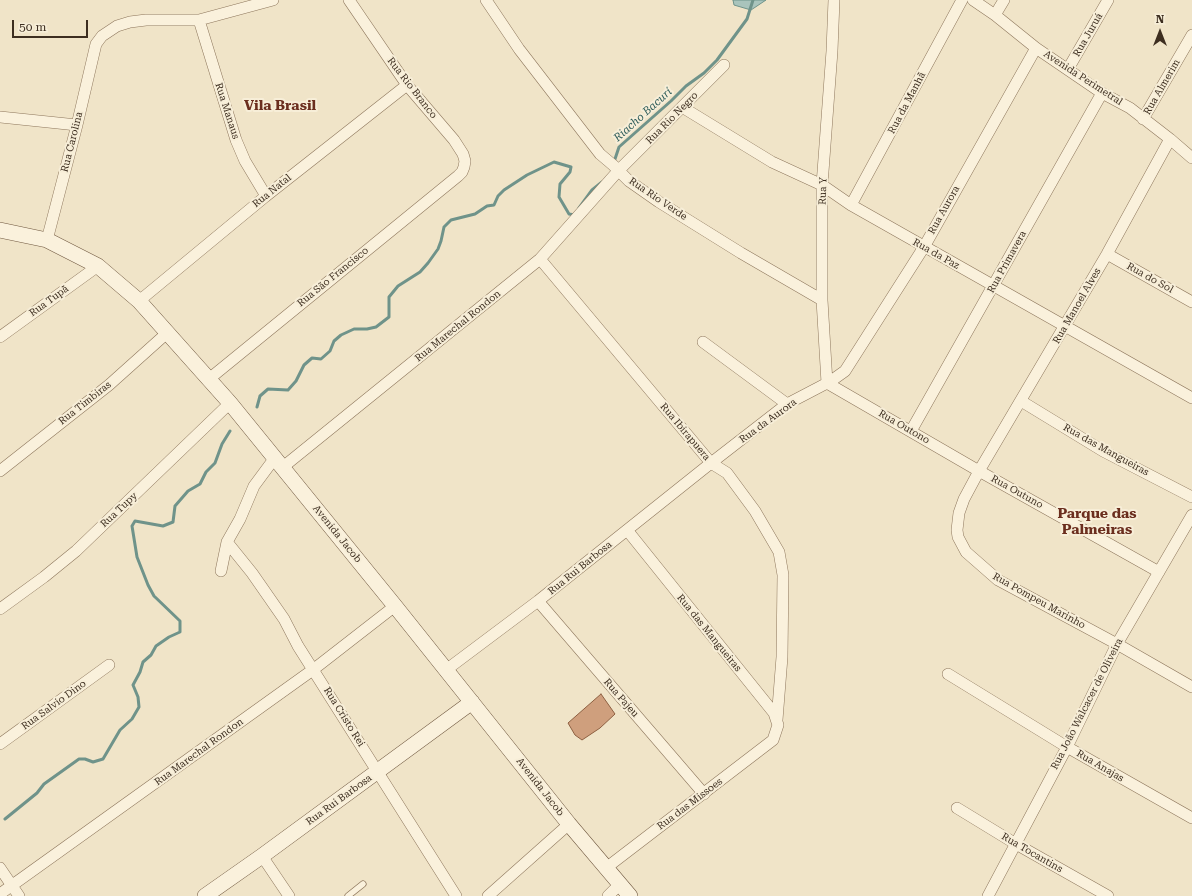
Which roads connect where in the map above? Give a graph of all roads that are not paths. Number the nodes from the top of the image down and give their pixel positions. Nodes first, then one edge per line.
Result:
1 (273, 0) edge
2 (349, 0) edge
3 (486, 0) edge
4 (834, 0) edge
5 (962, 0) edge
6 (973, 0) edge
7 (1004, 0) edge
8 (1108, 0) edge
9 (995, 15) junction
10 (199, 20) junction
11 (1192, 35) edge
12 (1036, 48) junction
13 (724, 65) dead end
14 (1068, 70) junction
15 (407, 85) junction
16 (1102, 93) junction
17 (682, 107) junction
18 (0, 117) edge
19 (1143, 118) junction
20 (77, 125) junction
21 (1170, 139) junction
22 (1192, 158) edge
23 (619, 170) junction
24 (458, 176) joint
25 (822, 185) junction
26 (266, 196) junction
27 (851, 205) junction
28 (0, 230) edge
29 (46, 240) junction
30 (924, 247) junction
31 (1107, 254) junction
32 (540, 259) junction
33 (98, 266) junction
34 (993, 286) junction
35 (822, 300) junction
36 (139, 301) junction
37 (1192, 302) edge
38 (1065, 326) junction
39 (167, 333) junction
40 (0, 337) edge
41 (703, 342) dead end
42 (209, 379) junction
43 (827, 383) junction
44 (1192, 398) edge
45 (1021, 401) junction
46 (230, 403) junction
47 (787, 404) junction
48 (911, 431) junction
49 (279, 463) junction
50 (711, 463) junction
51 (2, 465) edge
52 (979, 472) junction
53 (1192, 497) edge
54 (1192, 515) edge
55 (627, 530) junction
56 (227, 542) junction
57 (221, 571) dead end
58 (1159, 572) junction
59 (538, 601) junction
60 (395, 606) junction
61 (0, 609) edge
62 (1117, 644) junction
63 (109, 665) dead end
64 (314, 669) junction
65 (446, 670) junction
66 (948, 674) dead end
67 (1192, 688) edge
68 (472, 702) junction
69 (776, 720) junction
70 (0, 744) edge
71 (1067, 747) junction
72 (377, 771) junction
73 (704, 794) junction
74 (957, 808) dead end
75 (1192, 818) edge
76 (569, 824) junction
77 (1016, 844) junction
78 (262, 856) junction
79 (0, 868) edge
80 (606, 868) junction
81 (363, 884) dead end
82 (620, 884) junction
83 (12, 885) junction
84 (0, 894) edge
85 (18, 896) edge
86 (206, 896) edge
87 (289, 896) edge
88 (348, 896) edge
89 (456, 896) edge
90 (488, 896) edge
91 (608, 896) edge
92 (630, 896) edge
93 (988, 896) edge
94 (1108, 896) edge

1 - 10 street
2 - 15 street, Rua Rio Branco
3 - 23 street, Rua Rio Verde
4 - 25 street, Rua Y
5 - 27 street, Rua da Manhã
6 - 9 street, Avenida Perimetral
7 - 9 street
8 - 14 street, Rua Juruá
9 - 12 street, Avenida Perimetral
10 - 20 street, Rua Carolina
10 - 26 street, Rua Manaus
11 - 19 street, Rua Almerim
12 - 14 street, Avenida Perimetral
12 - 30 street, Rua Aurora
13 - 17 street, Rua Rio Negro
14 - 16 street, Avenida Perimetral
15 - 24 street, Rua Rio Branco
15 - 26 street, Rua Natal
16 - 19 street, Avenida Perimetral
16 - 34 street, Rua Primavera
17 - 23 street, Rua Rio Negro
17 - 25 street, Rua da Paz
18 - 20 street
19 - 21 street, Avenida Perimetral
20 - 29 street, Rua Carolina
21 - 22 street, Avenida Perimetral
21 - 31 street, Rua Manoel Alves
23 - 32 street, Rua Marechal Rondon
23 - 35 street, Rua Rio Verde
24 - 42 street, Rua São Francisco
25 - 27 street, Rua da Paz
25 - 35 street, Rua Y
26 - 36 street, Rua Natal
27 - 30 street, Rua da Paz
28 - 29 main road, Avenida Jacob
29 - 33 main road, Avenida Jacob
30 - 34 street, Rua da Paz
30 - 43 street, Rua Aurora
31 - 37 street, Rua do Sol
31 - 38 street, Rua Manoel Alves
32 - 49 street, Rua Marechal Rondon
32 - 50 street, Rua Ibirapuera
33 - 36 main road, Avenida Jacob
33 - 40 street, Rua Tupã
34 - 38 street, Rua da Paz
34 - 48 street, Rua Primavera
35 - 43 street, Rua Y
36 - 39 main road, Avenida Jacob
38 - 44 street, Rua da Paz
38 - 45 street, Rua Manoel Alves
39 - 42 main road, Avenida Jacob
39 - 51 street, Rua Timbiras
41 - 47 street
42 - 46 main road, Avenida Jacob
43 - 47 street, Rua da Aurora
43 - 48 street, Rua Outono
45 - 52 street, Rua Manoel Alves
45 - 53 street, Rua das Mangueiras
46 - 49 main road, Avenida Jacob
46 - 61 street, Rua Tupy
47 - 50 street, Rua da Aurora
48 - 52 street, Rua Outono
49 - 56 street, Rua Marechal Rondon
49 - 60 main road, Avenida Jacob
50 - 55 street, Rua Rui Barbosa
50 - 69 street, Rua Ibirapuera
52 - 58 street, Rua Outuno
52 - 62 street, Rua Pompeu Marinho
54 - 58 street, Rua João Walcacer de Oliveira
55 - 59 street, Rua Rui Barbosa
55 - 69 street, Rua das Mangueiras
56 - 57 street, Rua Marechal Rondon
56 - 64 street, Rua Cristo Rei
58 - 62 street, Rua João Walcacer de Oliveira
59 - 65 street, Rua Rui Barbosa
59 - 73 street, Rua Pajeu
60 - 64 street, Rua Marechal Rondon
60 - 65 main road, Avenida Jacob
62 - 67 street, Rua Pompeu Marinho
62 - 71 street, Rua João Walcacer de Oliveira
63 - 70 street, Rua Salvio Dino
64 - 72 street, Rua Cristo Rei
64 - 83 street, Rua Marechal Rondon
65 - 68 main road, Avenida Jacob
66 - 71 street, Rua Anajas
68 - 72 main road, Rua Rui Barbosa
68 - 76 main road, Avenida Jacob
69 - 73 street, Rua das Missoes
71 - 75 street, Rua Anajas
71 - 77 street, Rua João Walcacer de Oliveira
72 - 78 main road, Rua Rui Barbosa
72 - 89 street, Rua Cristo Rei
73 - 80 street, Rua das Missoes
74 - 77 street, Rua Tocantins
76 - 80 main road, Avenida Jacob
76 - 90 street
77 - 93 street, Rua João Walcacer de Oliveira
77 - 94 street, Rua Tocantins
78 - 86 main road, Rua Rui Barbosa
78 - 87 street
79 - 83 street
80 - 82 main road, Avenida Jacob
81 - 88 lane
82 - 91 street
82 - 92 main road, Avenida Jacob
83 - 84 street, Rua Marechal Rondon
83 - 85 street

